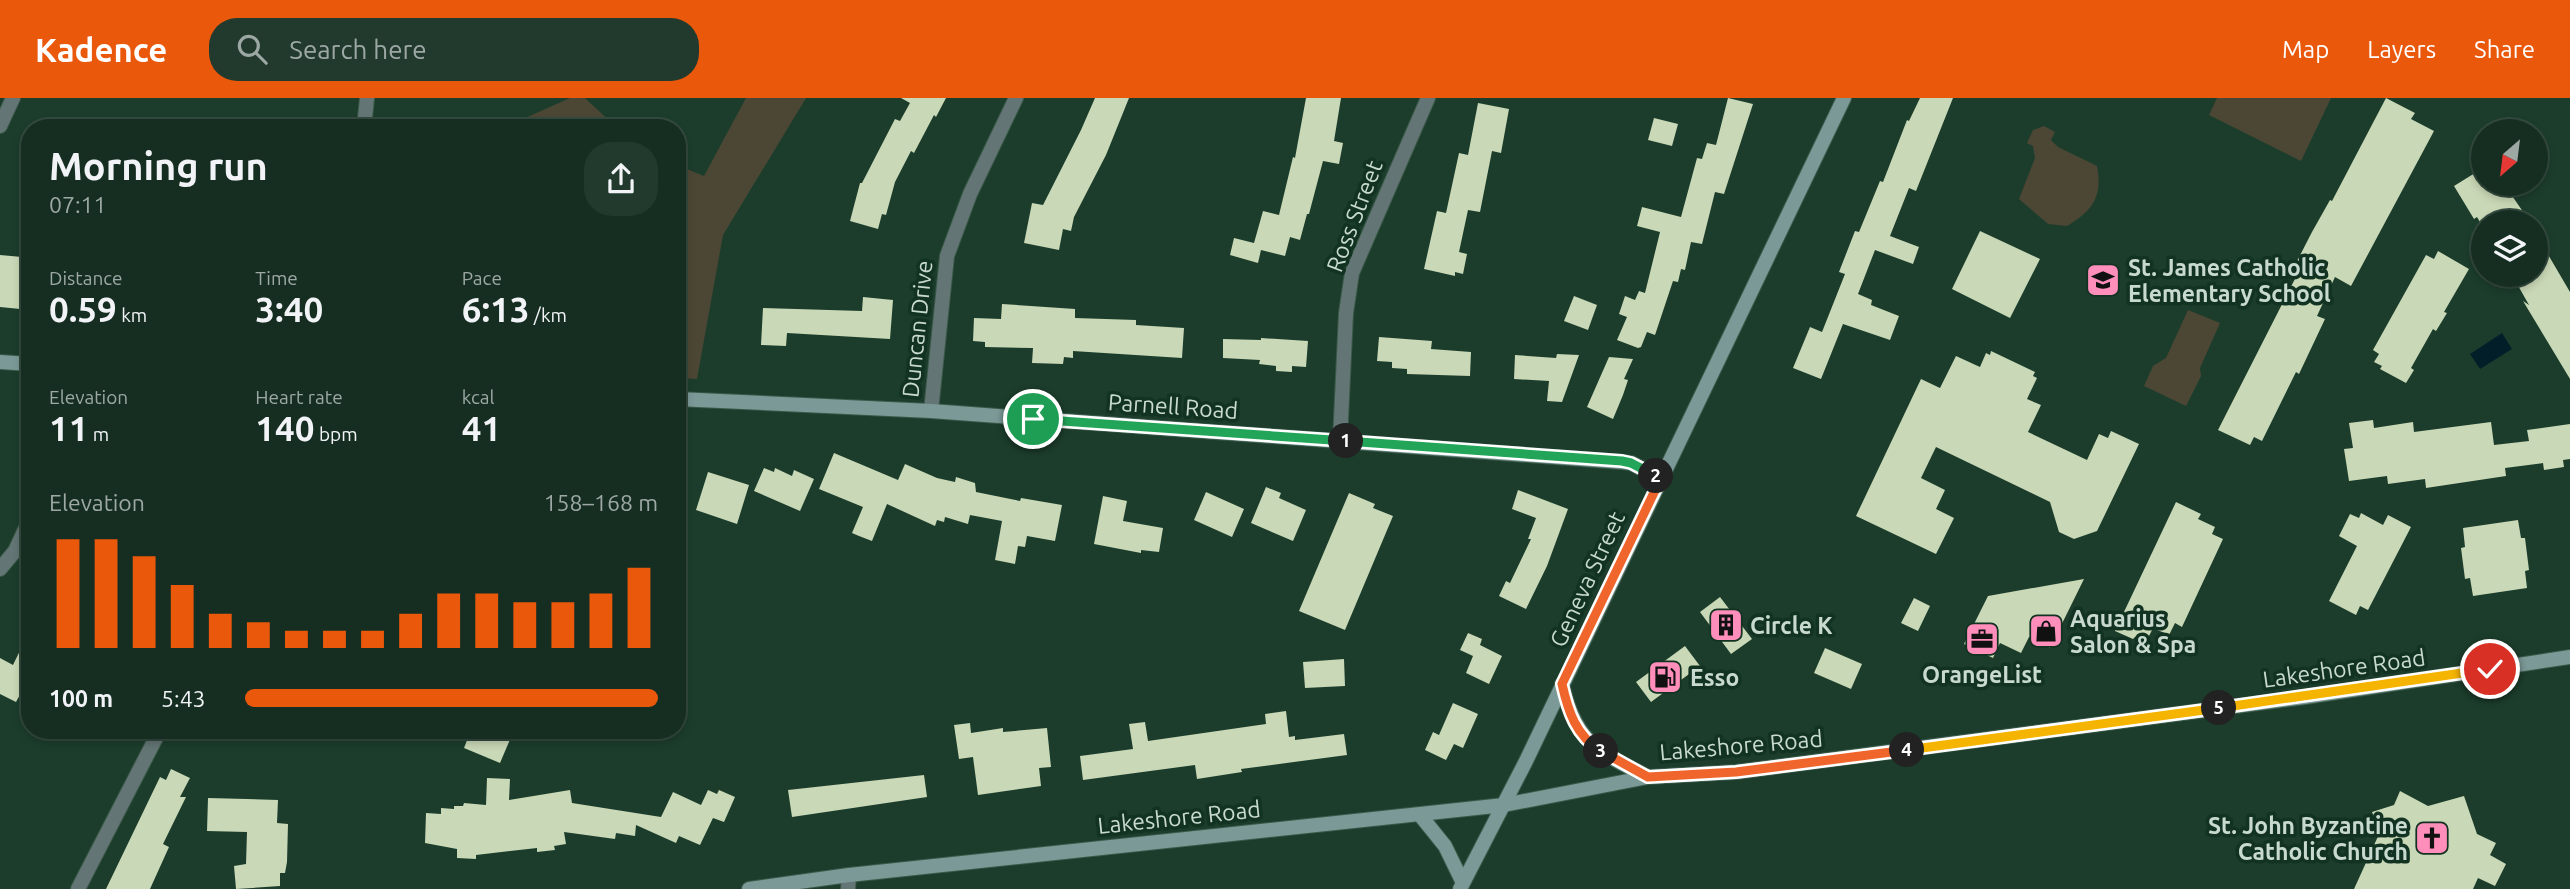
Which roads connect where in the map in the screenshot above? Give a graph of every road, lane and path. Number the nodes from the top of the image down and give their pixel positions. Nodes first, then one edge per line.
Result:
1 (13, 98) edge
2 (366, 98) edge
3 (1016, 98) edge
4 (1428, 98) edge
5 (1844, 98) edge
6 (365, 119) edge
7 (0, 126) edge
8 (0, 362) edge
9 (21, 363) edge
10 (686, 399) edge
11 (931, 411) junction
12 (1340, 440) junction
13 (1661, 478) junction
14 (21, 538) edge
15 (0, 569) edge
16 (2570, 657) edge
17 (1562, 684) junction
18 (155, 739) edge
19 (1648, 777) junction
20 (1504, 805) junction
21 (1420, 815) junction
22 (848, 882) edge
23 (1461, 886) edge
24 (78, 889) edge
25 (749, 889) edge

1 - 7 street
2 - 6 street
3 - 11 street, Duncan Drive
4 - 12 street, Ross Street
5 - 13 main road, Geneva Street
8 - 9 main road
10 - 11 main road, Parnell Road
11 - 12 main road, Parnell Road
12 - 13 main road, Parnell Road
13 - 17 main road, Geneva Street
14 - 15 street
16 - 19 main road, Lakeshore Road
17 - 19 main road
17 - 20 main road, Geneva Street
18 - 24 street
19 - 20 main road, Lakeshore Road
20 - 21 main road, Lakeshore Road
20 - 23 main road, Geneva Street
21 - 22 main road, Lakeshore Road
21 - 23 main road
22 - 25 main road, Lakeshore Road

